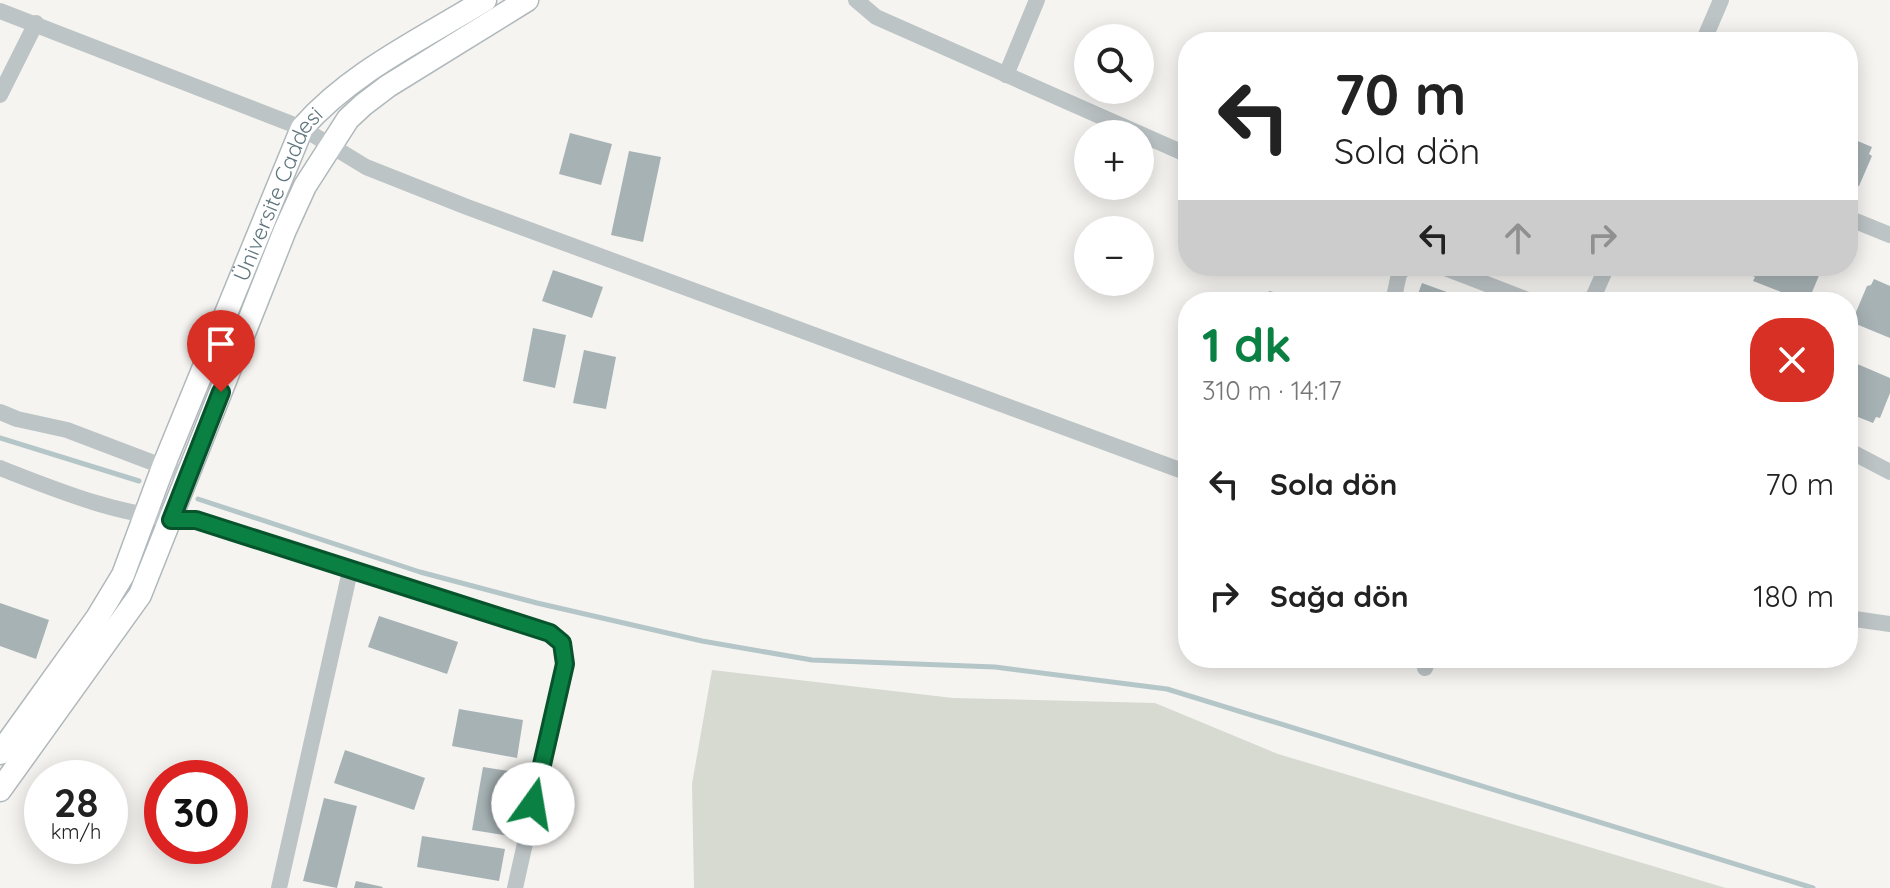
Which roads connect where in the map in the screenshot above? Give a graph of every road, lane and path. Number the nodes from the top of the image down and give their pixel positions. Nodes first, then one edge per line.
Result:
1 (485, 0) edge
2 (527, 0) edge
3 (856, 0) edge
4 (1037, 0) edge
5 (1721, 0) edge
6 (0, 11) edge
7 (36, 23) junction
8 (1707, 32) edge
9 (1006, 75) junction
10 (0, 95) edge
11 (302, 128) junction
12 (332, 147) junction
13 (1178, 151) edge
14 (1858, 222) edge
15 (1890, 235) edge
16 (1466, 276) edge
17 (1507, 292) edge
18 (0, 412) edge
19 (1858, 455) edge
20 (163, 467) junction
21 (0, 468) edge
22 (1178, 469) edge
23 (1889, 469) edge
24 (188, 476) junction
25 (146, 516) junction
26 (171, 520) junction
27 (350, 571) junction
28 (1858, 619) edge
29 (1890, 624) edge
30 (0, 753) edge
31 (0, 790) edge
32 (279, 888) edge
33 (515, 888) edge

1 - 11 main road, Üniversite Caddesi
2 - 12 main road
3 - 9 street
4 - 9 street
5 - 8 street
6 - 7 street
7 - 10 street
7 - 11 street
9 - 13 street
11 - 12 street
11 - 20 main road, Üniversite Caddesi
12 - 22 street
12 - 24 main road
14 - 15 street
16 - 17 street
18 - 20 street
19 - 23 street
20 - 24 street
20 - 25 main road, Üniversite Caddesi
21 - 25 street
24 - 26 main road
25 - 26 street
25 - 30 main road, Üniversite Caddesi
26 - 27 street
26 - 31 main road
27 - 32 street
27 - 33 street
28 - 29 street

